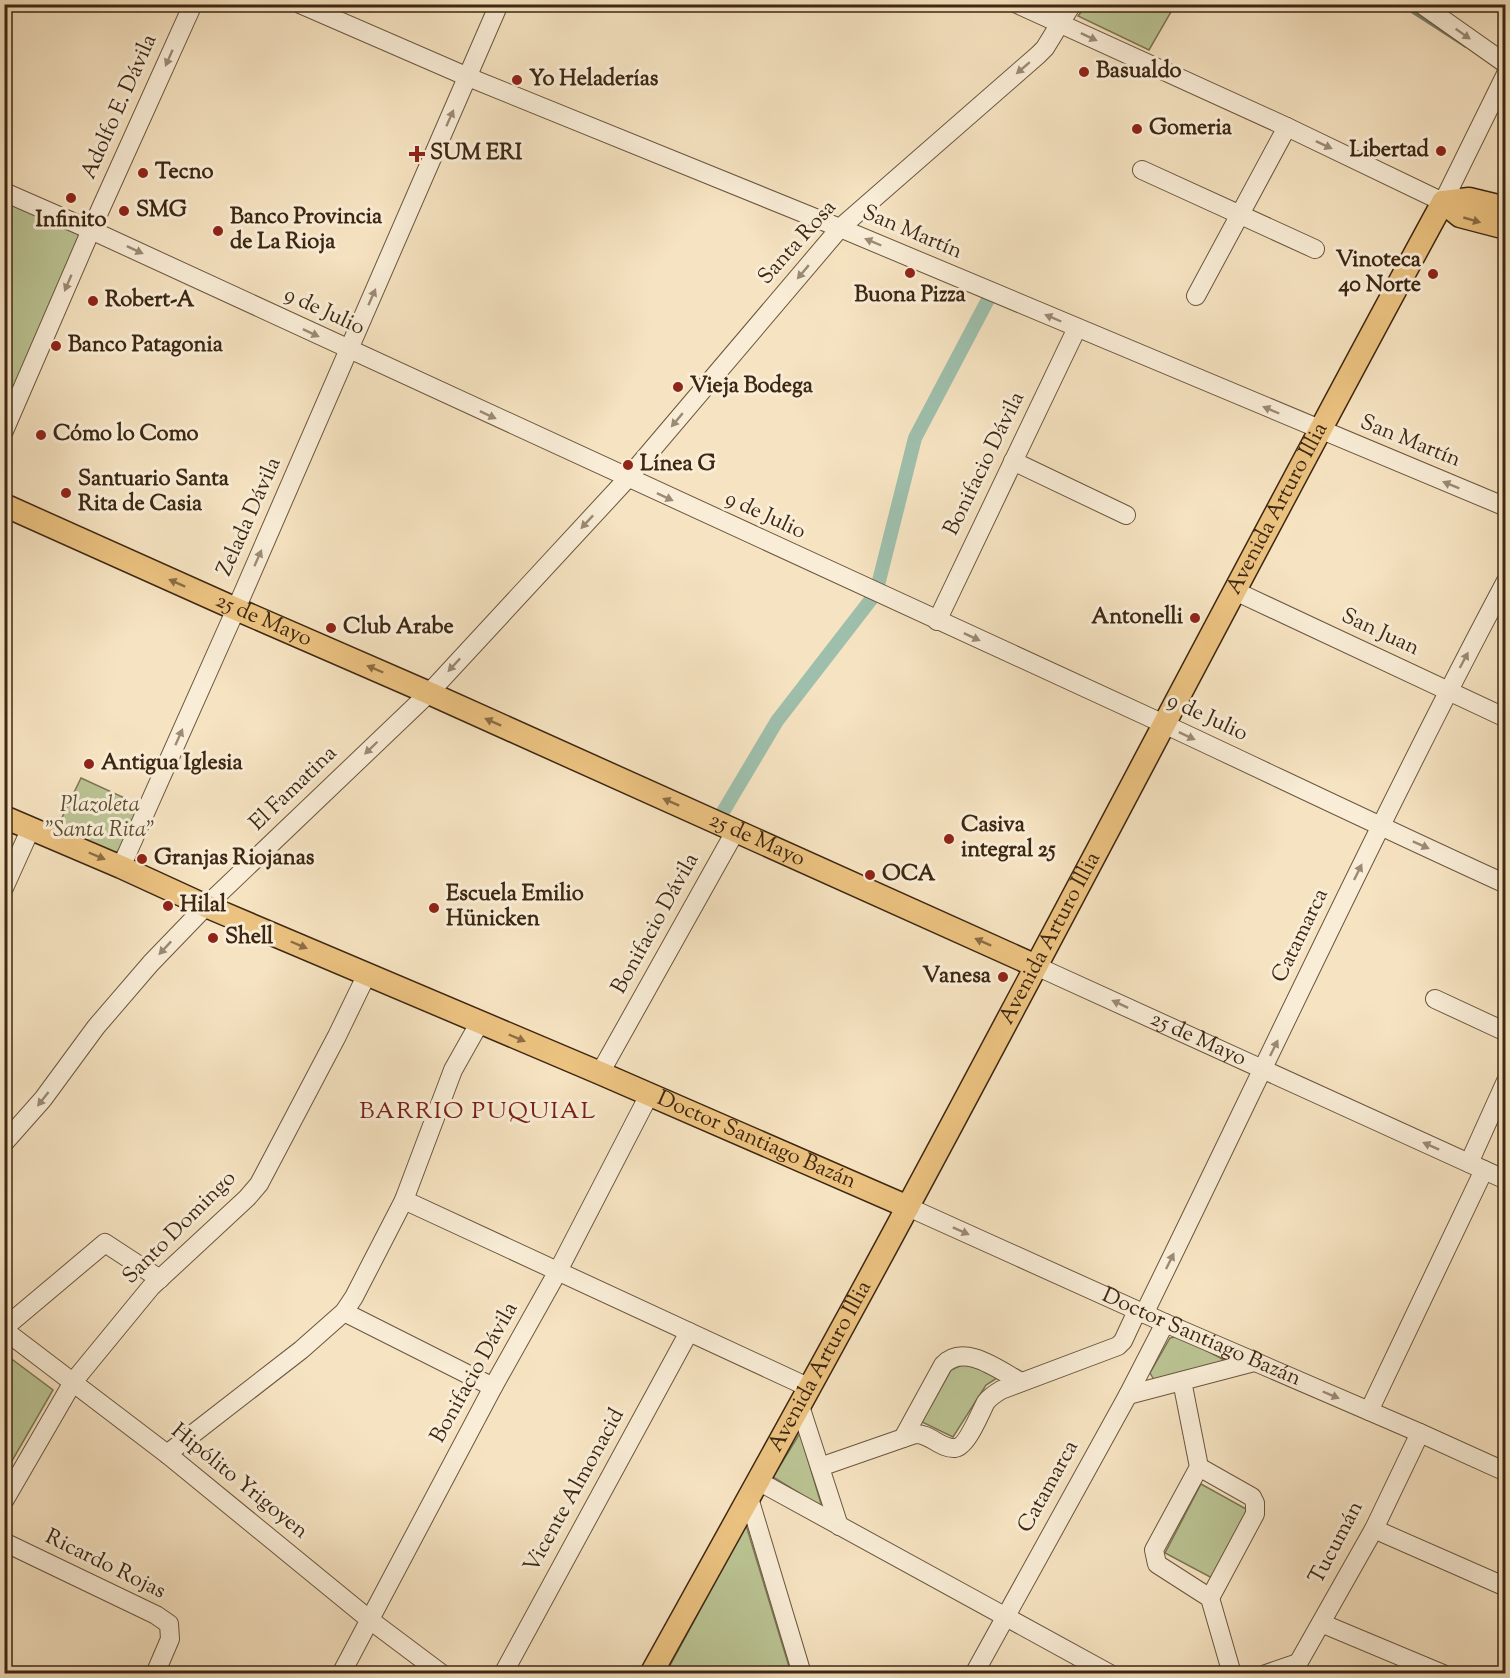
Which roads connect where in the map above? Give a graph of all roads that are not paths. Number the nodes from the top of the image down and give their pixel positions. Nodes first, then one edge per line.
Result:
1 (193, 4) edge
2 (300, 4) edge
3 (500, 4) edge
4 (1017, 4) edge
5 (1072, 4) edge
6 (1422, 4) edge
7 (1059, 23) junction
8 (1506, 64) edge
9 (1506, 74) edge
10 (468, 76) junction
11 (1287, 128) junction
12 (1142, 170) dead end
13 (4, 192) edge
14 (1443, 201) junction
15 (1506, 208) edge
16 (1239, 213) junction
17 (840, 228) junction
18 (1506, 228) edge
19 (91, 230) junction
20 (1315, 249) dead end
21 (1196, 296) dead end
22 (1077, 328) junction
23 (349, 351) junction
24 (4, 430) edge
25 (1320, 431) junction
26 (1013, 461) junction
27 (627, 479) junction
28 (4, 505) edge
29 (1506, 507) edge
30 (1126, 514) dead end
31 (1506, 581) edge
32 (1235, 591) junction
33 (236, 609) junction
34 (937, 621) junction
35 (1447, 691) junction
36 (429, 693) junction
37 (1506, 718) edge
38 (1164, 724) junction
39 (4, 817) edge
40 (1380, 827) junction
41 (31, 828) junction
42 (736, 830) junction
43 (121, 867) junction
44 (1506, 884) edge
45 (4, 888) edge
46 (206, 906) junction
47 (1036, 966) junction
48 (367, 974) junction
49 (1435, 999) dead end
50 (480, 1022) junction
51 (1506, 1032) edge
52 (1263, 1070) junction
53 (600, 1072) junction
54 (1506, 1081) edge
55 (649, 1095) junction
56 (4, 1143) edge
57 (1477, 1166) junction
58 (1506, 1180) edge
59 (404, 1200) junction
60 (908, 1207) junction
61 (558, 1271) junction
62 (160, 1279) junction
63 (344, 1312) junction
64 (1141, 1312) junction
65 (1165, 1323) junction
66 (4, 1329) edge
67 (689, 1332) junction
68 (1254, 1362) junction
69 (1182, 1381) junction
70 (73, 1382) junction
71 (1021, 1382) junction
72 (493, 1387) junction
73 (1128, 1395) junction
74 (805, 1397) junction
75 (1369, 1411) junction
76 (1420, 1433) junction
77 (903, 1438) junction
78 (167, 1454) junction
79 (820, 1467) junction
80 (1199, 1467) junction
81 (1506, 1472) edge
82 (754, 1490) junction
83 (4, 1501) edge
84 (839, 1526) junction
85 (1374, 1529) junction
86 (4, 1542) edge
87 (1506, 1587) edge
88 (1210, 1598) junction
89 (1005, 1616) junction
90 (370, 1620) junction
91 (1321, 1623) junction
92 (1295, 1668) edge
93 (155, 1674) edge
94 (341, 1674) edge
95 (442, 1674) edge
96 (503, 1674) edge
97 (651, 1674) edge
98 (802, 1674) edge
99 (974, 1674) edge
100 (1110, 1674) edge
101 (1232, 1674) edge
102 (1266, 1674) edge
103 (1443, 1674) edge

1 -> 19 street, Adolfo E. Dávila
2 - 10 street, San Martín
3 - 10 street, Zelada Dávila
4 - 7 street
5 - 7 street, Santa Rosa
6 -> 8 street
7 -> 11 street
7 -> 17 street, Santa Rosa
9 - 14 street
10 - 17 street, San Martín
23 -> 10 street, Zelada Dávila
11 -> 14 street
11 - 16 street
12 - 16 street
13 - 19 street, 9 de Julio
14 - 15 main road
14 -> 18 main road
14 - 25 main road, Avenida Arturo Illia
16 - 20 street
16 - 21 street
22 -> 17 street, San Martín
17 -> 27 street, Santa Rosa
19 -> 23 street, 9 de Julio
19 -> 24 street, Adolfo E. Dávila
25 -> 22 street, San Martín
22 - 26 street, Bonifacio Dávila
23 -> 27 street, 9 de Julio
33 -> 23 street, Zelada Dávila
29 -> 25 street, San Martín
25 - 32 main road, Avenida Arturo Illia
26 - 30 street
26 - 34 street, Bonifacio Dávila
27 -> 34 street, 9 de Julio
27 -> 36 street, El Famatina
33 -> 28 main road, 25 de Mayo
35 -> 31 street, Catamarca
32 - 35 street, San Juan
32 - 38 main road, Avenida Arturo Illia
36 -> 33 main road, 25 de Mayo
43 -> 33 street, Zelada Dávila
34 -> 38 street, 9 de Julio
35 - 37 street, San Juan
35 - 40 street, Catamarca
42 -> 36 main road, 25 de Mayo
36 -> 46 street, El Famatina
38 -> 40 street, 9 de Julio
38 - 47 main road, Avenida Arturo Illia
39 - 41 main road, Doctor Santiago Bazán
40 -> 44 street, 9 de Julio
52 -> 40 street, Catamarca
41 -> 43 main road, Doctor Santiago Bazán
41 - 45 street
47 -> 42 main road, 25 de Mayo
42 - 53 street, Bonifacio Dávila
43 - 46 main road, Doctor Santiago Bazán
46 -> 48 main road, Doctor Santiago Bazán
46 -> 56 street, El Famatina
52 -> 47 street, 25 de Mayo
47 - 60 main road, Avenida Arturo Illia
48 - 50 main road, Doctor Santiago Bazán
48 - 62 street, Santo Domingo
49 - 51 street
50 -> 53 main road, Doctor Santiago Bazán
50 - 59 street
57 -> 52 street, 25 de Mayo
64 -> 52 street, Catamarca
53 - 55 main road, Doctor Santiago Bazán
54 - 57 street
55 - 60 main road, Doctor Santiago Bazán
55 - 61 street, Bonifacio Dávila
57 - 58 street, 25 de Mayo
57 - 75 street
59 - 61 street
59 - 63 street
60 -> 64 street, Doctor Santiago Bazán
60 - 74 main road, Avenida Arturo Illia
61 - 67 street
61 - 72 street, Bonifacio Dávila
62 - 66 street
62 - 70 street, Santo Domingo
63 - 72 street
63 - 78 street
64 - 65 street, Doctor Santiago Bazán
64 - 71 street, Catamarca
65 - 68 street, Doctor Santiago Bazán
65 - 73 street, Catamarca
66 - 70 street, Hipólito Yrigoyen
67 - 74 street
67 - 96 street, Vicente Almonacid
68 - 69 street
68 -> 75 street, Doctor Santiago Bazán
69 - 73 street
69 - 80 street
70 - 78 street, Hipólito Yrigoyen
70 - 83 street, Santo Domingo
71 - 77 street, Catamarca
71 - 77 street
72 - 90 street, Bonifacio Dávila
73 - 89 street, Catamarca
74 - 79 street
74 - 82 main road, Avenida Arturo Illia
75 - 76 street, Doctor Santiago Bazán
76 - 81 street, Doctor Santiago Bazán
76 - 85 street, Tucumán
77 - 79 street
78 - 90 street, Hipólito Yrigoyen
79 - 84 street
80 - 88 street
80 - 88 street
82 - 84 street
82 - 97 main road, Avenida Arturo Illia
82 - 98 street
84 - 89 street
85 - 87 street
85 - 91 street, Tucumán
86 - 93 street, Ricardo Rojas
88 - 101 street
89 - 99 street, Catamarca
89 - 100 street
90 - 94 street, Bonifacio Dávila
90 - 95 street, Hipólito Yrigoyen
91 - 92 street, Tucumán
91 - 103 street
92 - 102 street

